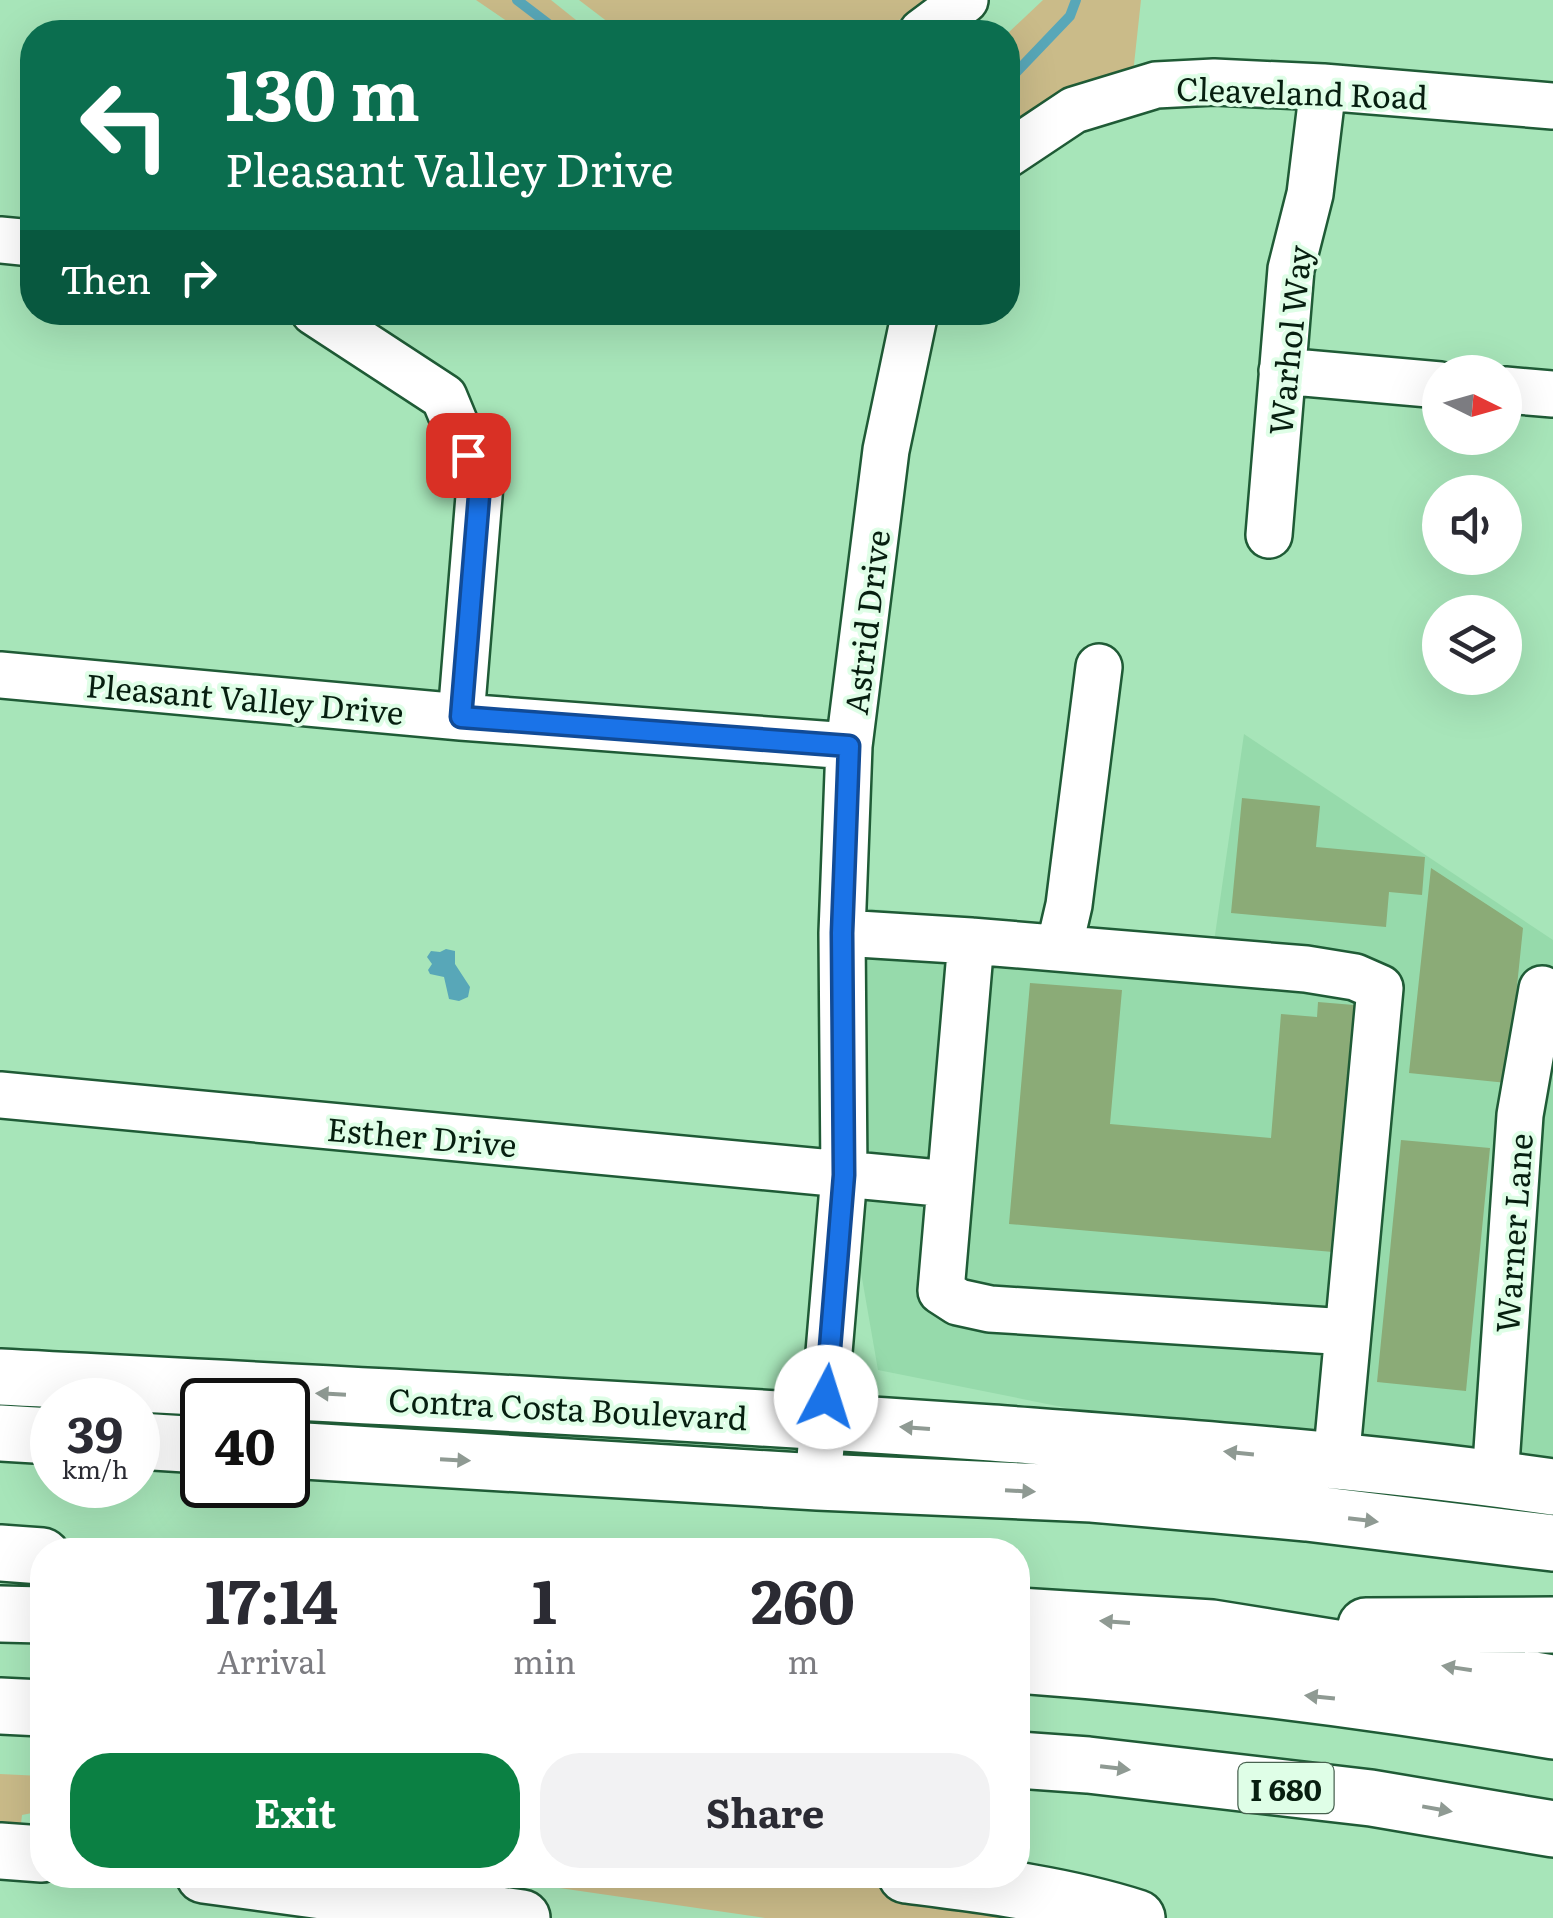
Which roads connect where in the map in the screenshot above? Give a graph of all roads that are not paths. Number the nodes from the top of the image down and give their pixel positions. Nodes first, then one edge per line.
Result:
1 (965, 0) edge
2 (938, 20) edge
3 (1323, 87) junction
4 (1553, 106) edge
5 (1020, 146) edge
6 (334, 325) edge
7 (912, 325) edge
8 (1282, 372) junction
9 (1422, 384) edge
10 (1522, 391) edge
11 (1553, 394) edge
12 (1269, 535) dead end
13 (1098, 667) dead end
14 (0, 675) edge
15 (461, 717) junction
16 (849, 746) junction
17 (842, 933) junction
18 (971, 941) junction
19 (1059, 948) junction
20 (1542, 989) dead end
21 (0, 1095) edge
22 (844, 1175) junction
23 (950, 1184) junction
24 (1348, 1332) junction
25 (0, 1377) edge
26 (824, 1421) junction
27 (0, 1433) edge
28 (30, 1435) edge
29 (310, 1451) edge
30 (1336, 1462) junction
31 (1495, 1479) junction
32 (818, 1482) junction
33 (1553, 1487) edge
34 (1550, 1542) edge
35 (0, 1553) edge
36 (30, 1555) edge
37 (0, 1614) edge
38 (30, 1615) edge
39 (1030, 1617) edge
40 (1553, 1625) edge
41 (1212, 1628) junction
42 (1030, 1666) edge
43 (1553, 1683) edge
44 (0, 1706) edge
45 (30, 1707) edge
46 (1553, 1731) edge
47 (1030, 1761) edge
48 (1553, 1829) edge
49 (0, 1852) edge
50 (30, 1853) edge
51 (300, 1888) edge
52 (1009, 1888) edge
53 (514, 1917) edge
54 (1137, 1918) edge

1 - 2 street
3 - 4 street, Cleaveland Road
3 - 5 street, Cleaveland Road
3 - 8 street, Warhol Way
6 - 15 street
7 - 16 street, Astrid Drive
8 - 9 street
8 - 12 street, Warhol Way
10 - 11 street
13 - 19 street
14 - 15 street, Pleasant Valley Drive
15 - 16 street, Pleasant Valley Drive
16 - 17 street, Astrid Drive
17 - 18 street
17 - 22 street, Astrid Drive
18 - 19 street
18 - 23 street
19 - 24 street
20 - 31 street, Warner Lane
21 - 22 street, Esther Drive
22 - 23 street, Esther Drive
22 - 26 street, Astrid Drive
23 - 24 street
24 - 30 street
26 -> 25 main road, Contra Costa Boulevard
30 -> 26 main road, Contra Costa Boulevard
26 - 32 street, Astrid Drive
27 - 28 main road
29 -> 32 main road, Contra Costa Boulevard
30 - 31 main road, Contra Costa Boulevard
31 - 33 main road, Contra Costa Boulevard
32 -> 34 main road, Contra Costa Boulevard
35 - 36 main road
37 - 38 main road
41 -> 39 main road
40 - 41 main road
43 -> 41 main road
46 -> 42 main road
44 - 45 main road
47 -> 48 main road, I 680
49 - 50 main road
51 - 53 main road
52 - 54 main road

